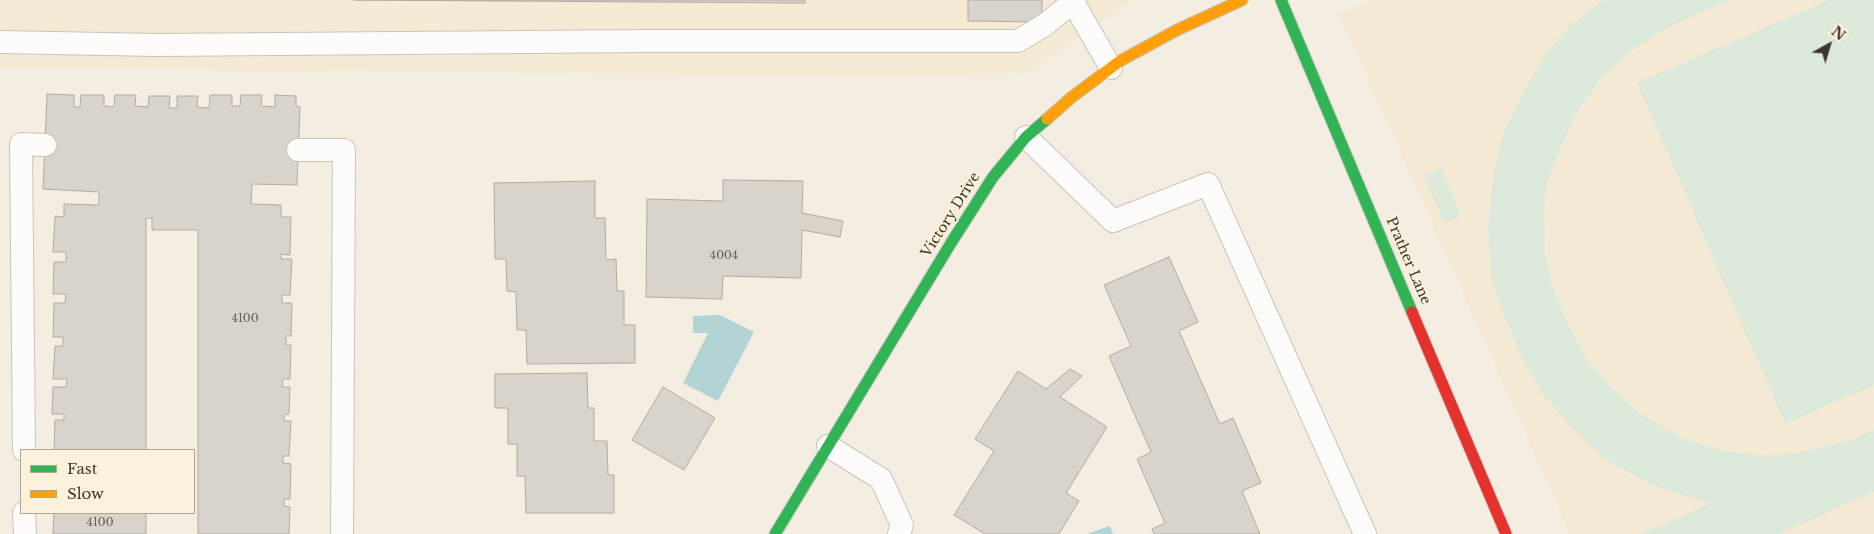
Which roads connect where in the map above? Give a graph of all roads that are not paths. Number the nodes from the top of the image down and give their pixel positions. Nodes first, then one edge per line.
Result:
1 (1242, 0) edge
2 (1281, 0) edge
3 (1074, 1) edge
4 (0, 42) edge
5 (1111, 68) junction
6 (1026, 137) junction
7 (45, 145) dead end
8 (298, 150) dead end
9 (828, 446) junction
10 (24, 449) edge
11 (24, 514) edge
12 (24, 534) edge
13 (342, 534) edge
14 (775, 534) edge
15 (899, 534) edge
16 (1365, 534) edge
17 (1506, 534) edge

1 - 5 street, Victory Drive
2 - 17 street, Prather Lane
3 - 4 lane
3 - 5 lane
5 - 6 street, Victory Drive
6 - 9 street, Victory Drive
6 - 16 lane
7 - 10 lane
8 - 13 lane
9 - 14 street, Victory Drive
9 - 15 lane
11 - 12 lane

